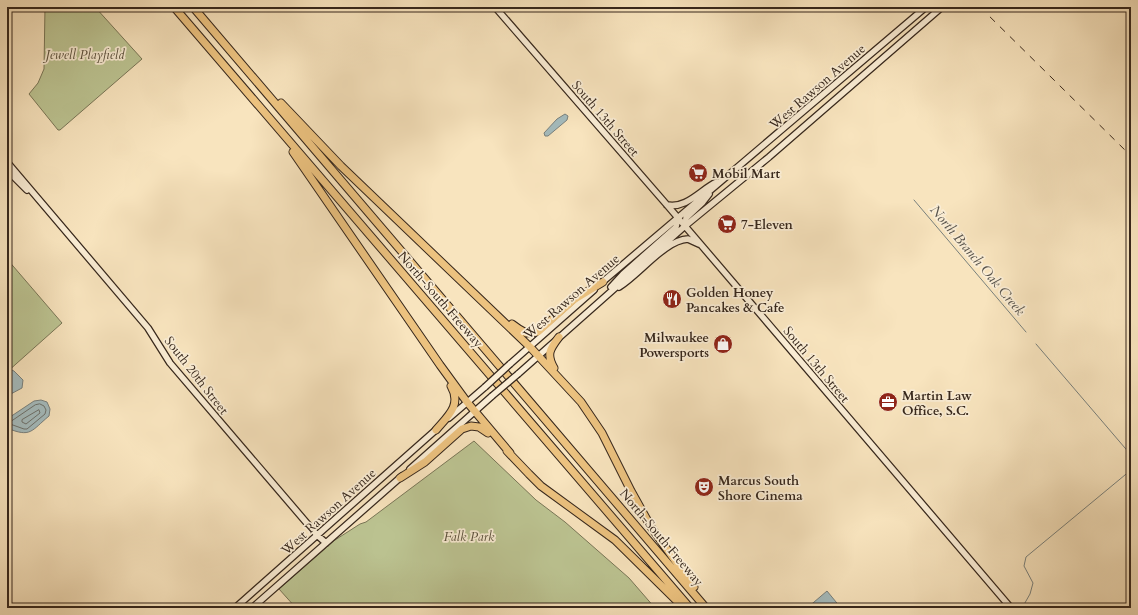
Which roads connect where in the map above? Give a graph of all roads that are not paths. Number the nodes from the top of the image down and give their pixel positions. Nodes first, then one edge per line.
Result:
1 (174, 7) edge
2 (194, 7) edge
3 (495, 7) edge
4 (926, 7) edge
5 (942, 7) edge
6 (246, 69) junction
7 (264, 111) junction
8 (761, 148) junction
9 (768, 158) junction
10 (7, 162) edge
11 (7, 170) edge
12 (726, 177) junction
13 (736, 184) junction
14 (711, 189) junction
15 (39, 200) junction
16 (667, 205) junction
17 (678, 218) junction
18 (685, 226) junction
19 (704, 248) junction
20 (603, 282) junction
21 (602, 299) junction
22 (482, 300) junction
23 (559, 337) junction
24 (530, 347) junction
25 (538, 356) junction
26 (440, 365) junction
27 (559, 377) junction
28 (467, 402) junction
29 (474, 412) junction
30 (436, 430) junction
31 (510, 454) junction
32 (400, 478) junction
33 (317, 535) junction
34 (326, 543) junction
35 (235, 608) edge
36 (252, 608) edge
37 (684, 608) edge
38 (690, 608) edge
39 (706, 608) edge
40 (710, 608) edge
41 (1011, 608) edge

1 - 7 highway, North-South Freeway
2 - 6 highway, North-South Freeway
3 - 16 main road, South 13th Street
4 - 8 main road, West Rawson Avenue
5 - 9 main road, West Rawson Avenue
6 - 22 highway
6 - 39 highway, North-South Freeway
7 - 26 highway
7 - 38 highway, North-South Freeway
8 - 9 main road
8 - 12 main road, West Rawson Avenue
9 - 13 main road, West Rawson Avenue
10 - 15 main road, South 20th Street
11 - 15 main road, South 20th Street
12 - 13 main road
12 - 14 main road, West Rawson Avenue
12 - 16 main road
13 - 18 main road, West Rawson Avenue
14 - 17 main road, West Rawson Avenue
14 - 18 main road
15 - 33 main road, South 20th Street
16 - 17 main road, South 13th Street
17 - 18 main road, South 13th Street
17 - 20 main road, West Rawson Avenue
17 - 21 main road
18 - 19 main road, South 13th Street
18 - 21 main road, West Rawson Avenue
19 - 21 main road
19 - 41 main road, South 13th Street
20 - 22 highway
20 - 24 main road, West Rawson Avenue
21 - 23 main road, West Rawson Avenue
22 - 24 highway
23 - 25 main road, West Rawson Avenue
23 - 27 highway
24 - 25 highway
24 - 28 main road, West Rawson Avenue, bridge
25 - 27 highway
25 - 29 main road, West Rawson Avenue, bridge
26 - 28 highway
26 - 30 highway
27 - 40 highway
28 - 29 highway
28 - 30 main road, West Rawson Avenue
29 - 31 highway
29 - 32 main road, West Rawson Avenue
30 - 33 main road, West Rawson Avenue
31 - 32 highway
31 - 37 highway
32 - 34 main road, West Rawson Avenue
33 - 34 main road, South 20th Street
33 - 35 main road, West Rawson Avenue
34 - 36 main road, West Rawson Avenue

